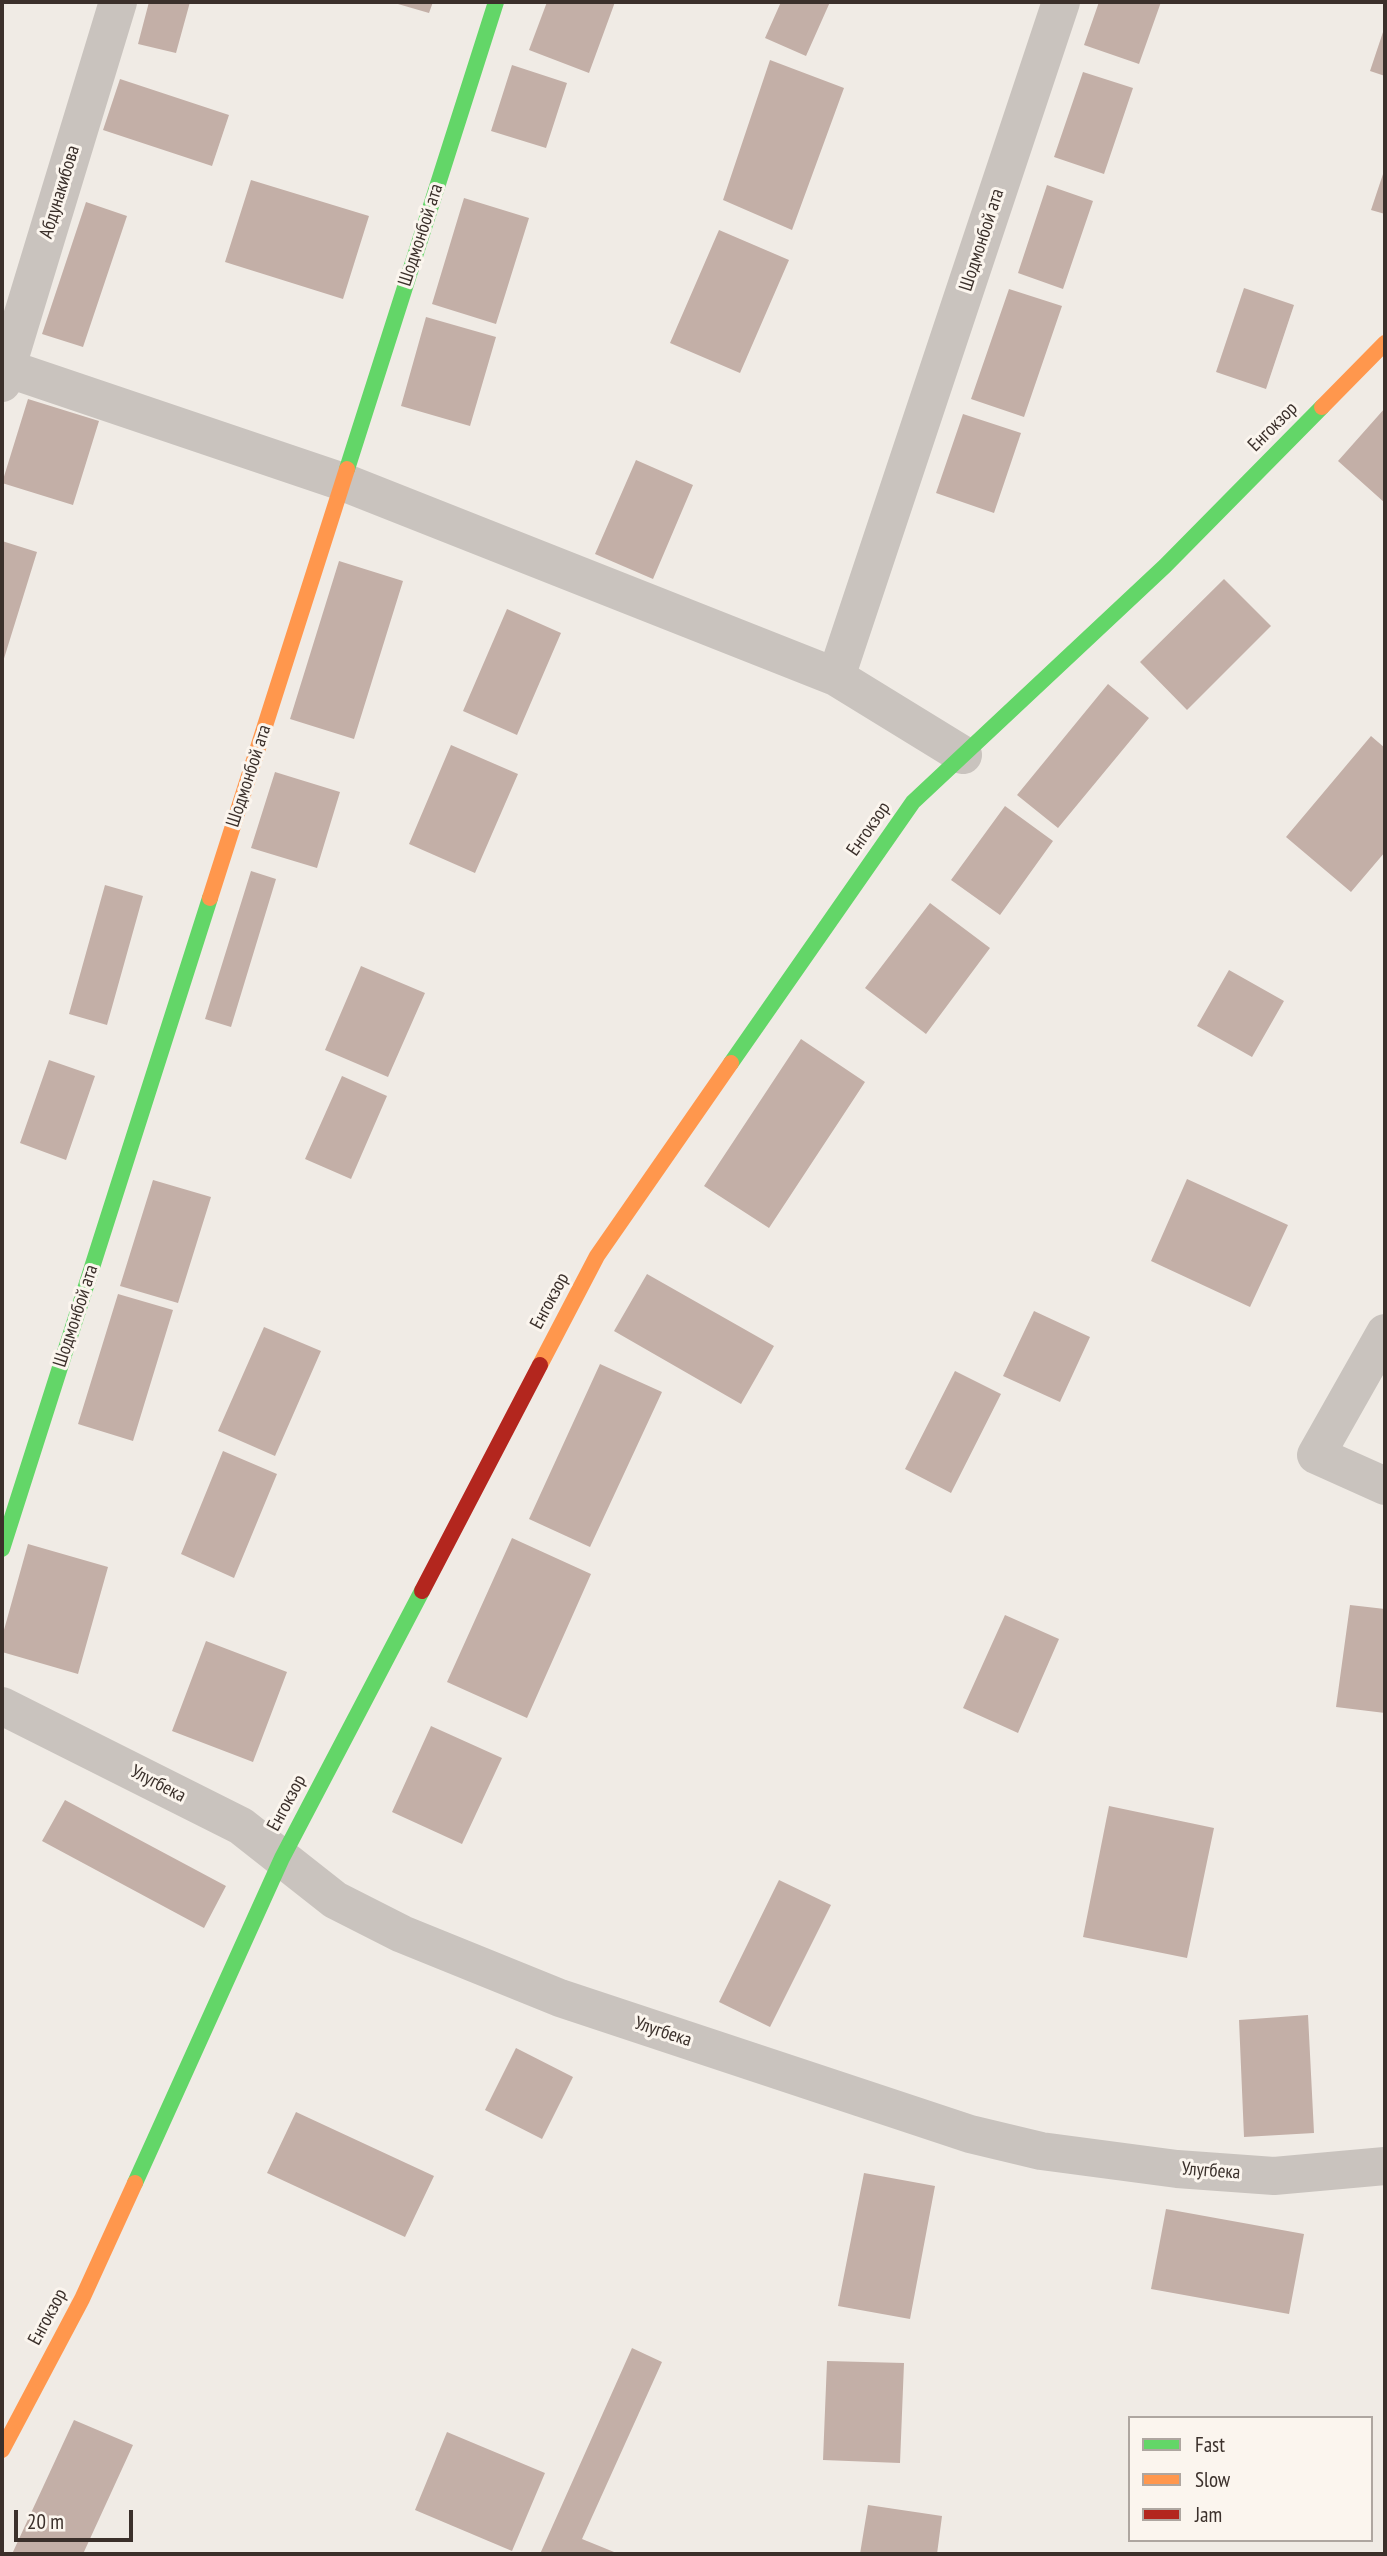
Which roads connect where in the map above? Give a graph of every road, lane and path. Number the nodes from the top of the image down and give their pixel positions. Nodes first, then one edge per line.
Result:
1 (118, 2) edge
2 (495, 2) edge
3 (1061, 2) edge
4 (1385, 343) edge
5 (4, 375) edge
6 (343, 482) junction
7 (836, 677) junction
8 (963, 755) junction
9 (1385, 1333) edge
10 (1385, 1486) edge
11 (2, 1549) edge
12 (2, 1706) edge
13 (282, 1858) junction
14 (1385, 2166) edge
15 (2, 2450) edge

1 - 5 street, Абдунакибова
2 - 6 street, Шодмонбой ата
3 - 7 street, Шодмонбой ата
4 - 8 street, Енгокзор
5 - 6 street
6 - 7 street
6 - 11 street, Шодмонбой ата
7 - 8 street
8 - 13 street, Енгокзор
9 - 10 street
12 - 13 street, Улугбека
13 - 14 street, Улугбека
13 - 15 street, Енгокзор

